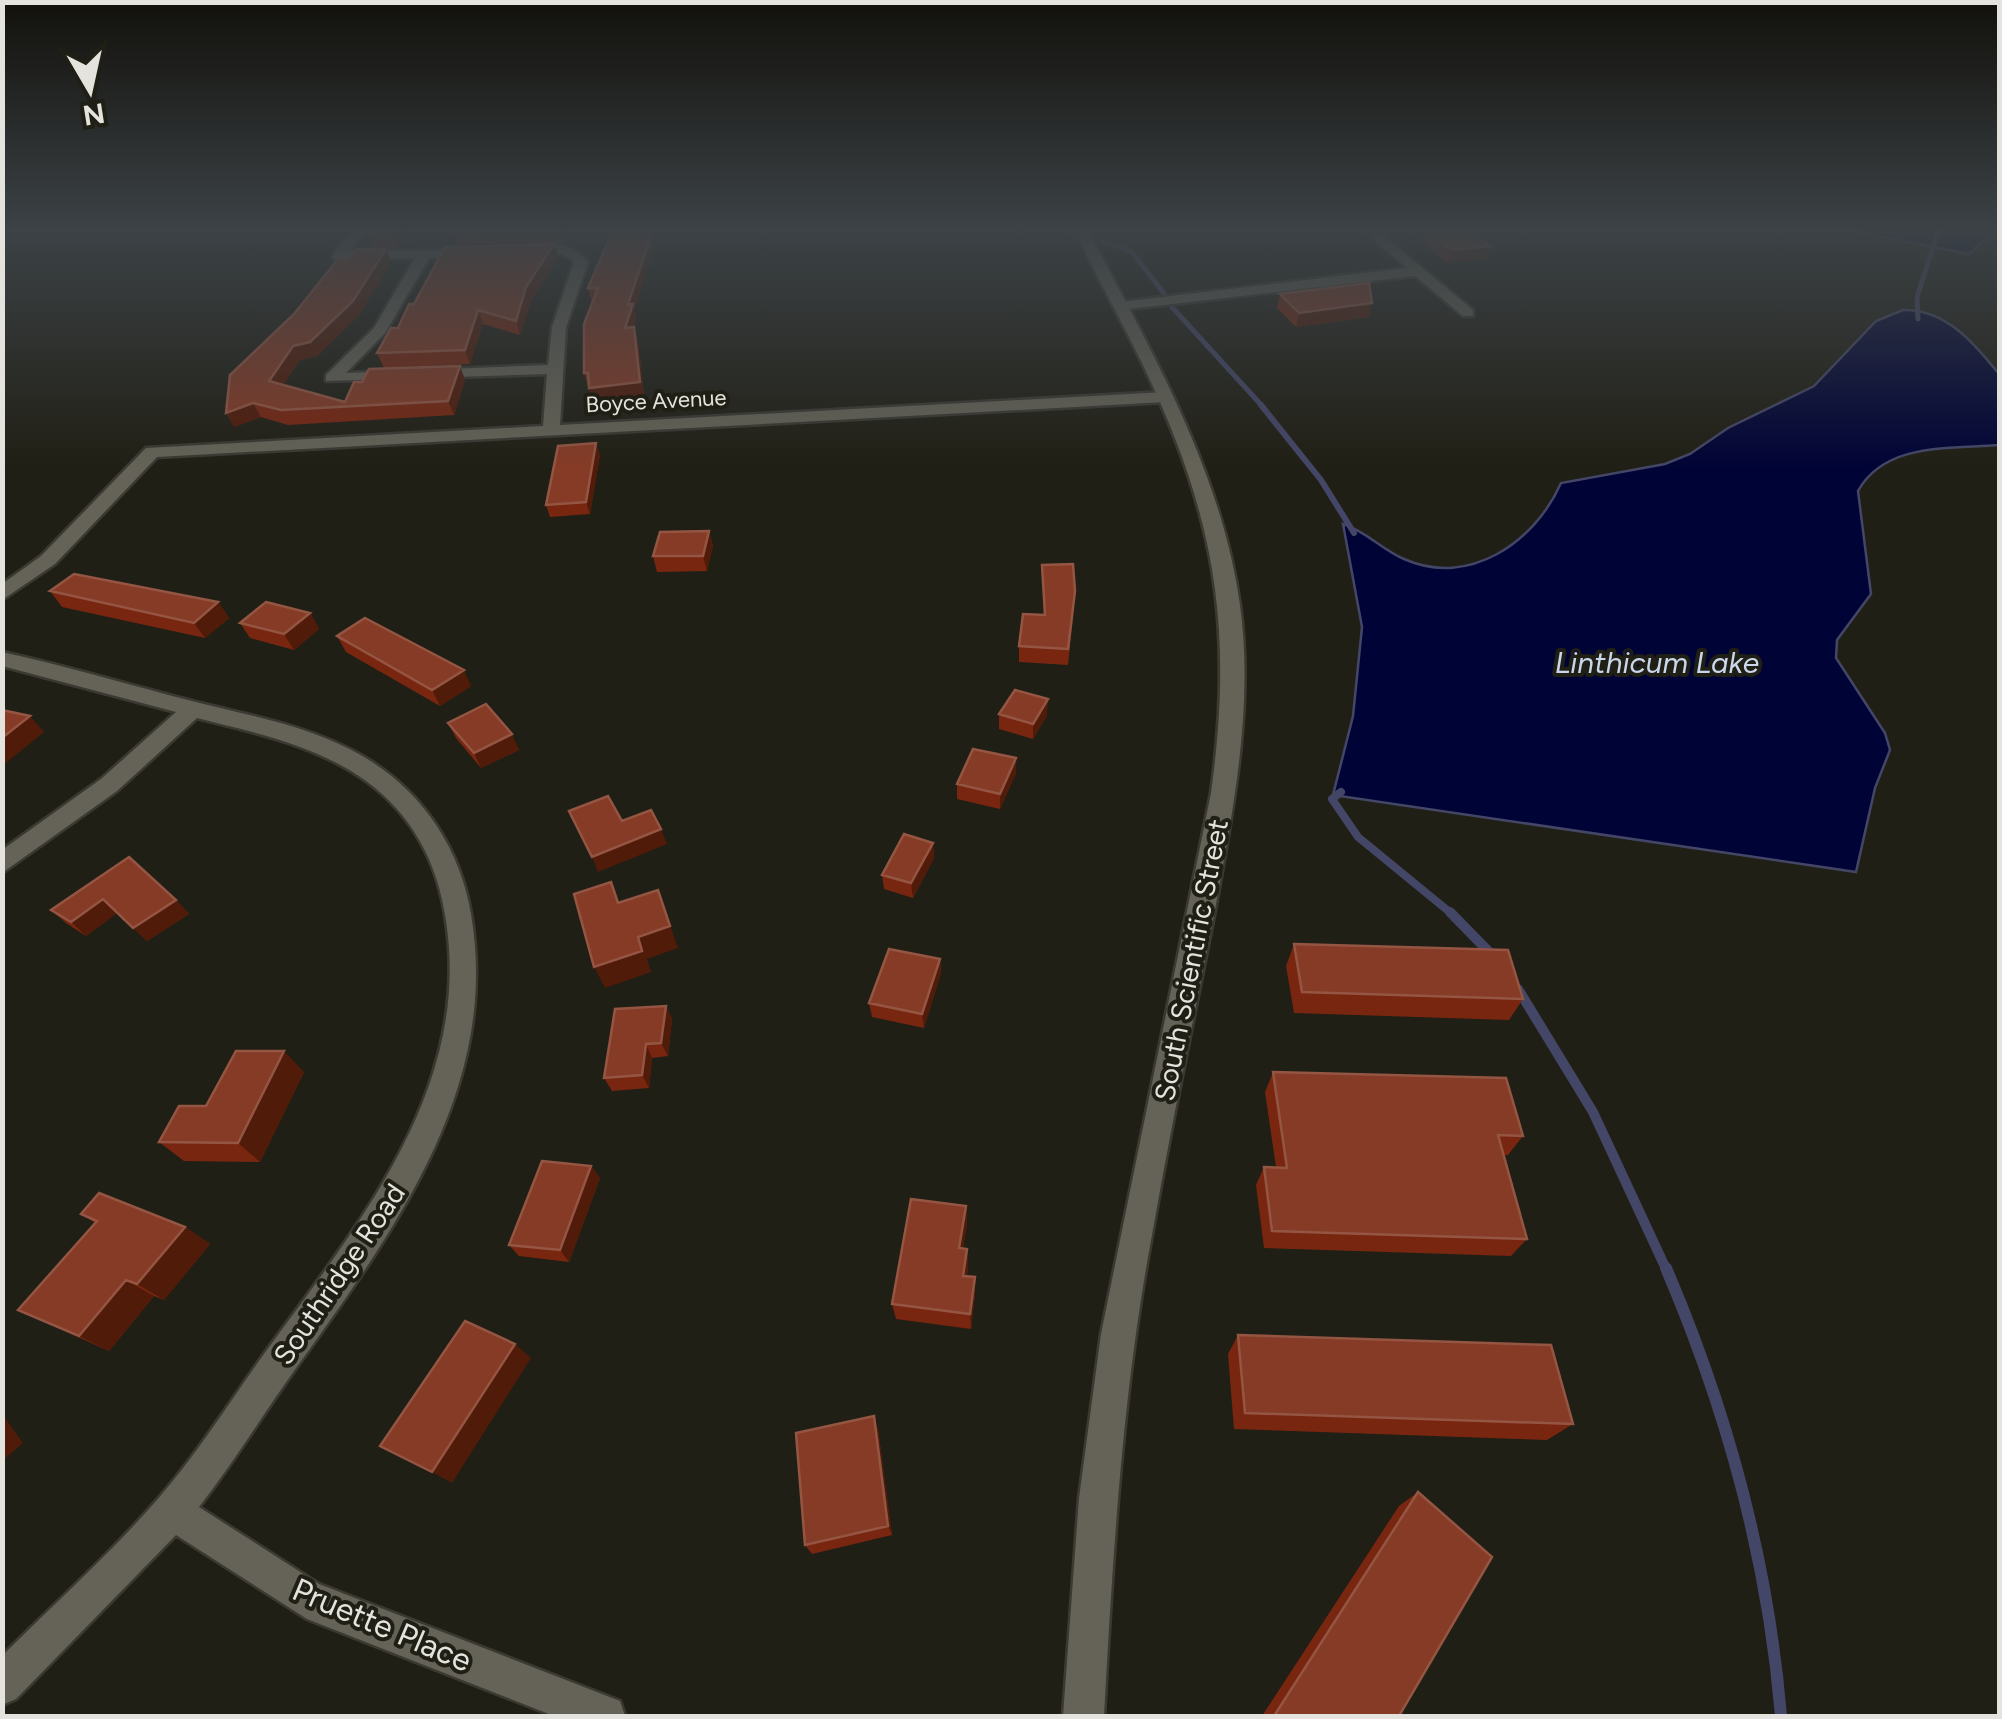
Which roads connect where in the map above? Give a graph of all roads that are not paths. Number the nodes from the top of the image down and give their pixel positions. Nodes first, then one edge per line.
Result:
1 (392, 309) edge
2 (564, 309) edge
3 (1122, 309) edge
4 (1464, 309) edge
5 (1468, 313) dead end
6 (555, 369) junction
7 (1165, 397) junction
8 (551, 430) junction
9 (2, 594) edge
10 (2, 659) edge
11 (193, 709) junction
12 (2, 864) edge
13 (172, 1511) junction
14 (2, 1684) edge
15 (605, 1716) edge
16 (1084, 1716) edge

1 - 6 street
2 - 6 street
3 - 7 street, South Scientific Street
4 - 5 street
6 - 8 street
7 - 8 street, Boyce Avenue
7 - 16 street, South Scientific Street
8 - 9 street, Boyce Avenue
10 - 11 street, Southridge Road
11 - 12 street
11 - 13 street, Southridge Road
13 - 14 street, Southridge Road
13 - 15 street, Pruette Place

